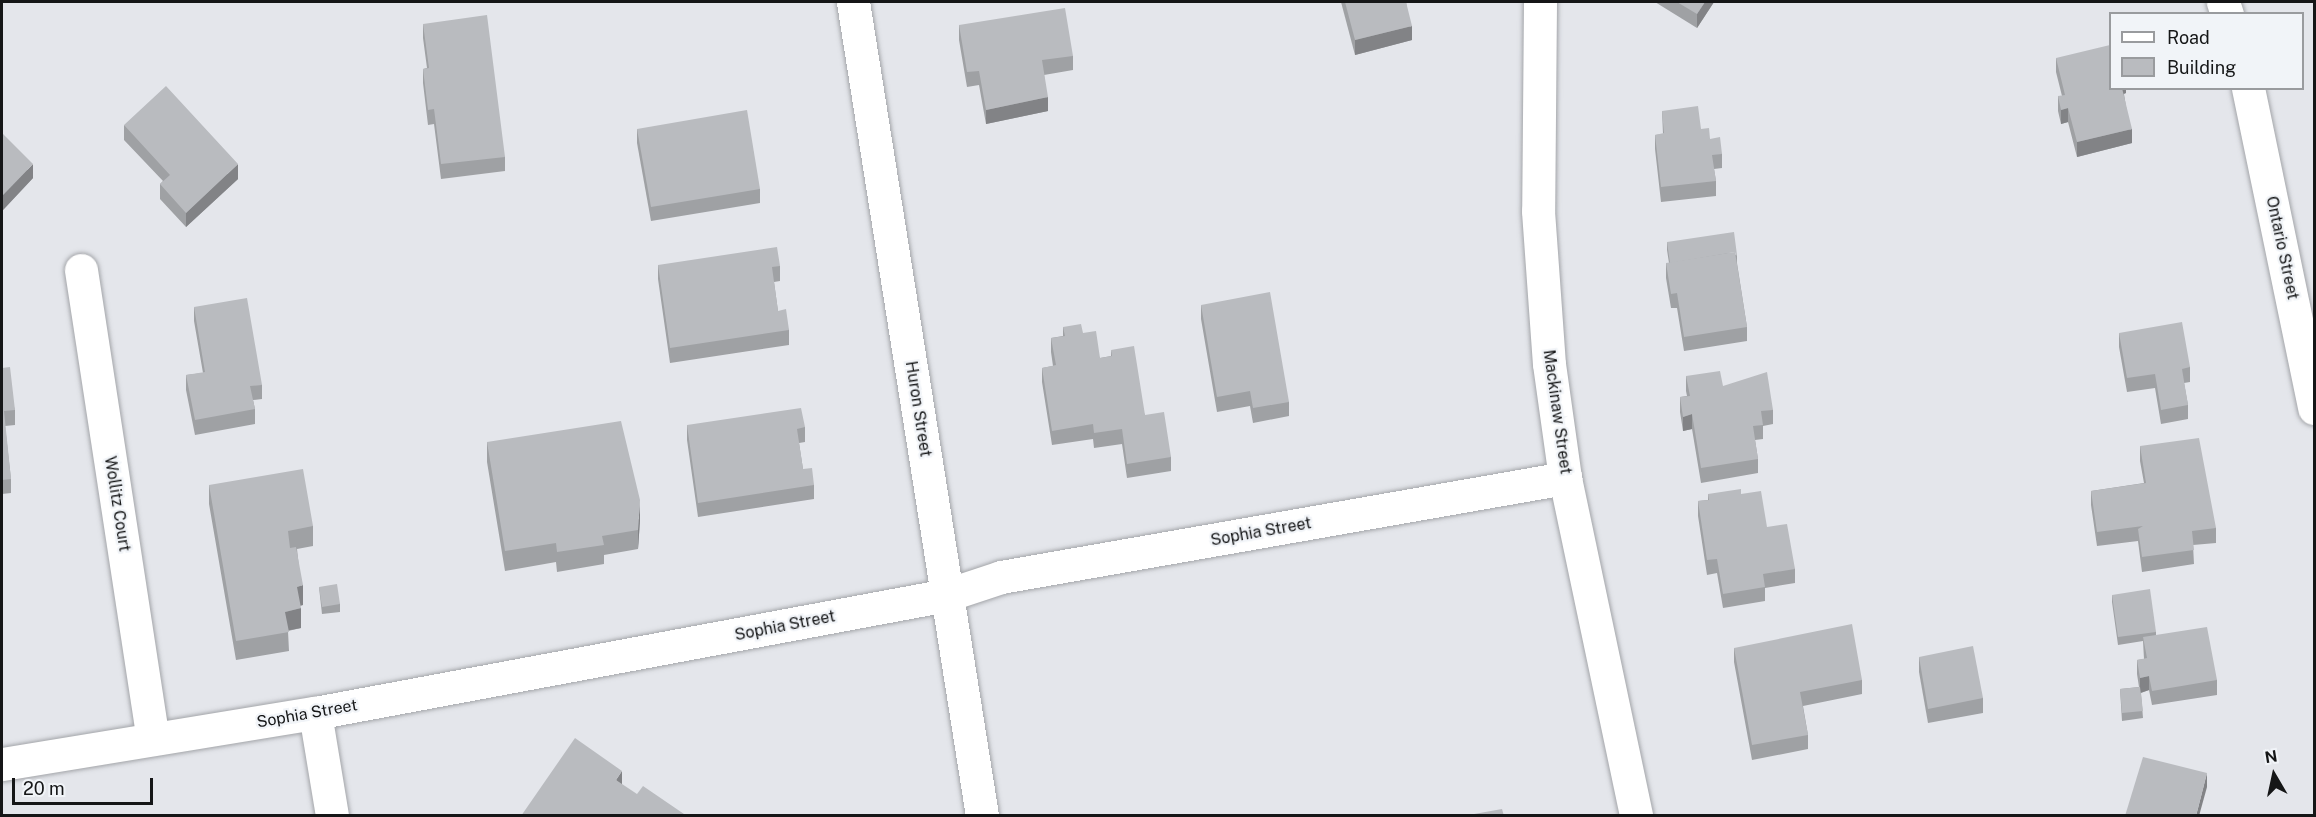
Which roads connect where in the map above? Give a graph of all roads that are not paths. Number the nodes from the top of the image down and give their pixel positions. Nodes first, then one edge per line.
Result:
1 (853, 2) edge
2 (1540, 2) edge
3 (2247, 90) edge
4 (81, 270) dead end
5 (2314, 408) edge
6 (1565, 478) junction
7 (947, 595) junction
8 (315, 713) junction
9 (153, 739) junction
10 (2, 764) edge
11 (332, 816) edge
12 (982, 816) edge
13 (1636, 816) edge

1 - 7 street, Huron Street
2 - 6 street, Mackinaw Street
3 - 5 street, Ontario Street
4 - 9 street, Wollitz Court
6 - 7 street, Sophia Street
6 - 13 street, Mackinaw Street
7 - 8 street, Sophia Street
7 - 12 street, Huron Street
8 - 9 street, Sophia Street
8 - 11 street
9 - 10 street, Sophia Street

